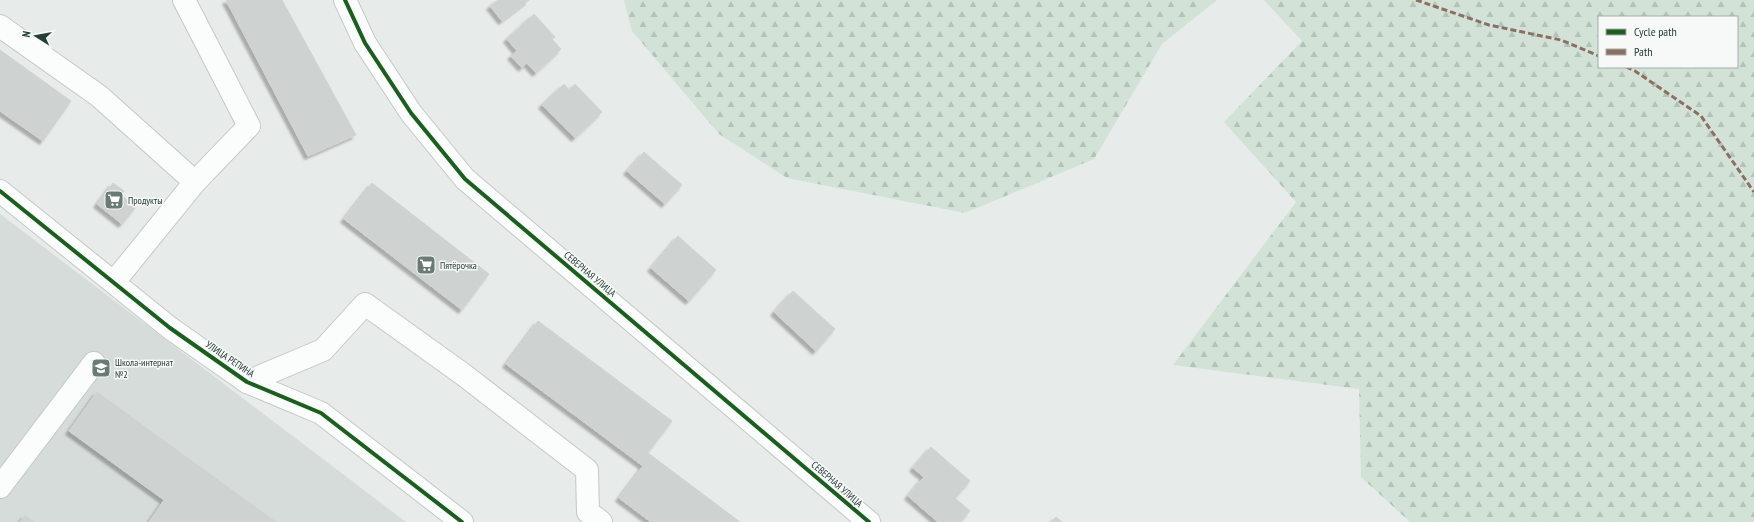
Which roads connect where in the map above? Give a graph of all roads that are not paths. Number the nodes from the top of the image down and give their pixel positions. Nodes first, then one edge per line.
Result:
1 (184, 0) edge
2 (345, 0) edge
3 (0, 26) edge
4 (195, 182) junction
5 (0, 191) edge
6 (114, 282) junction
7 (94, 363) dead end
8 (247, 382) junction
9 (0, 487) edge
10 (462, 522) edge
11 (601, 522) edge
12 (869, 522) edge

1 - 4 street
2 - 12 street, СЕВЕРНАЯ УЛИЦА
3 - 4 street
4 - 6 street
5 - 6 street, УЛИЦА РЕПИНА
6 - 8 street, УЛИЦА РЕПИНА
7 - 9 street
8 - 10 street, УЛИЦА РЕПИНА
8 - 11 street

